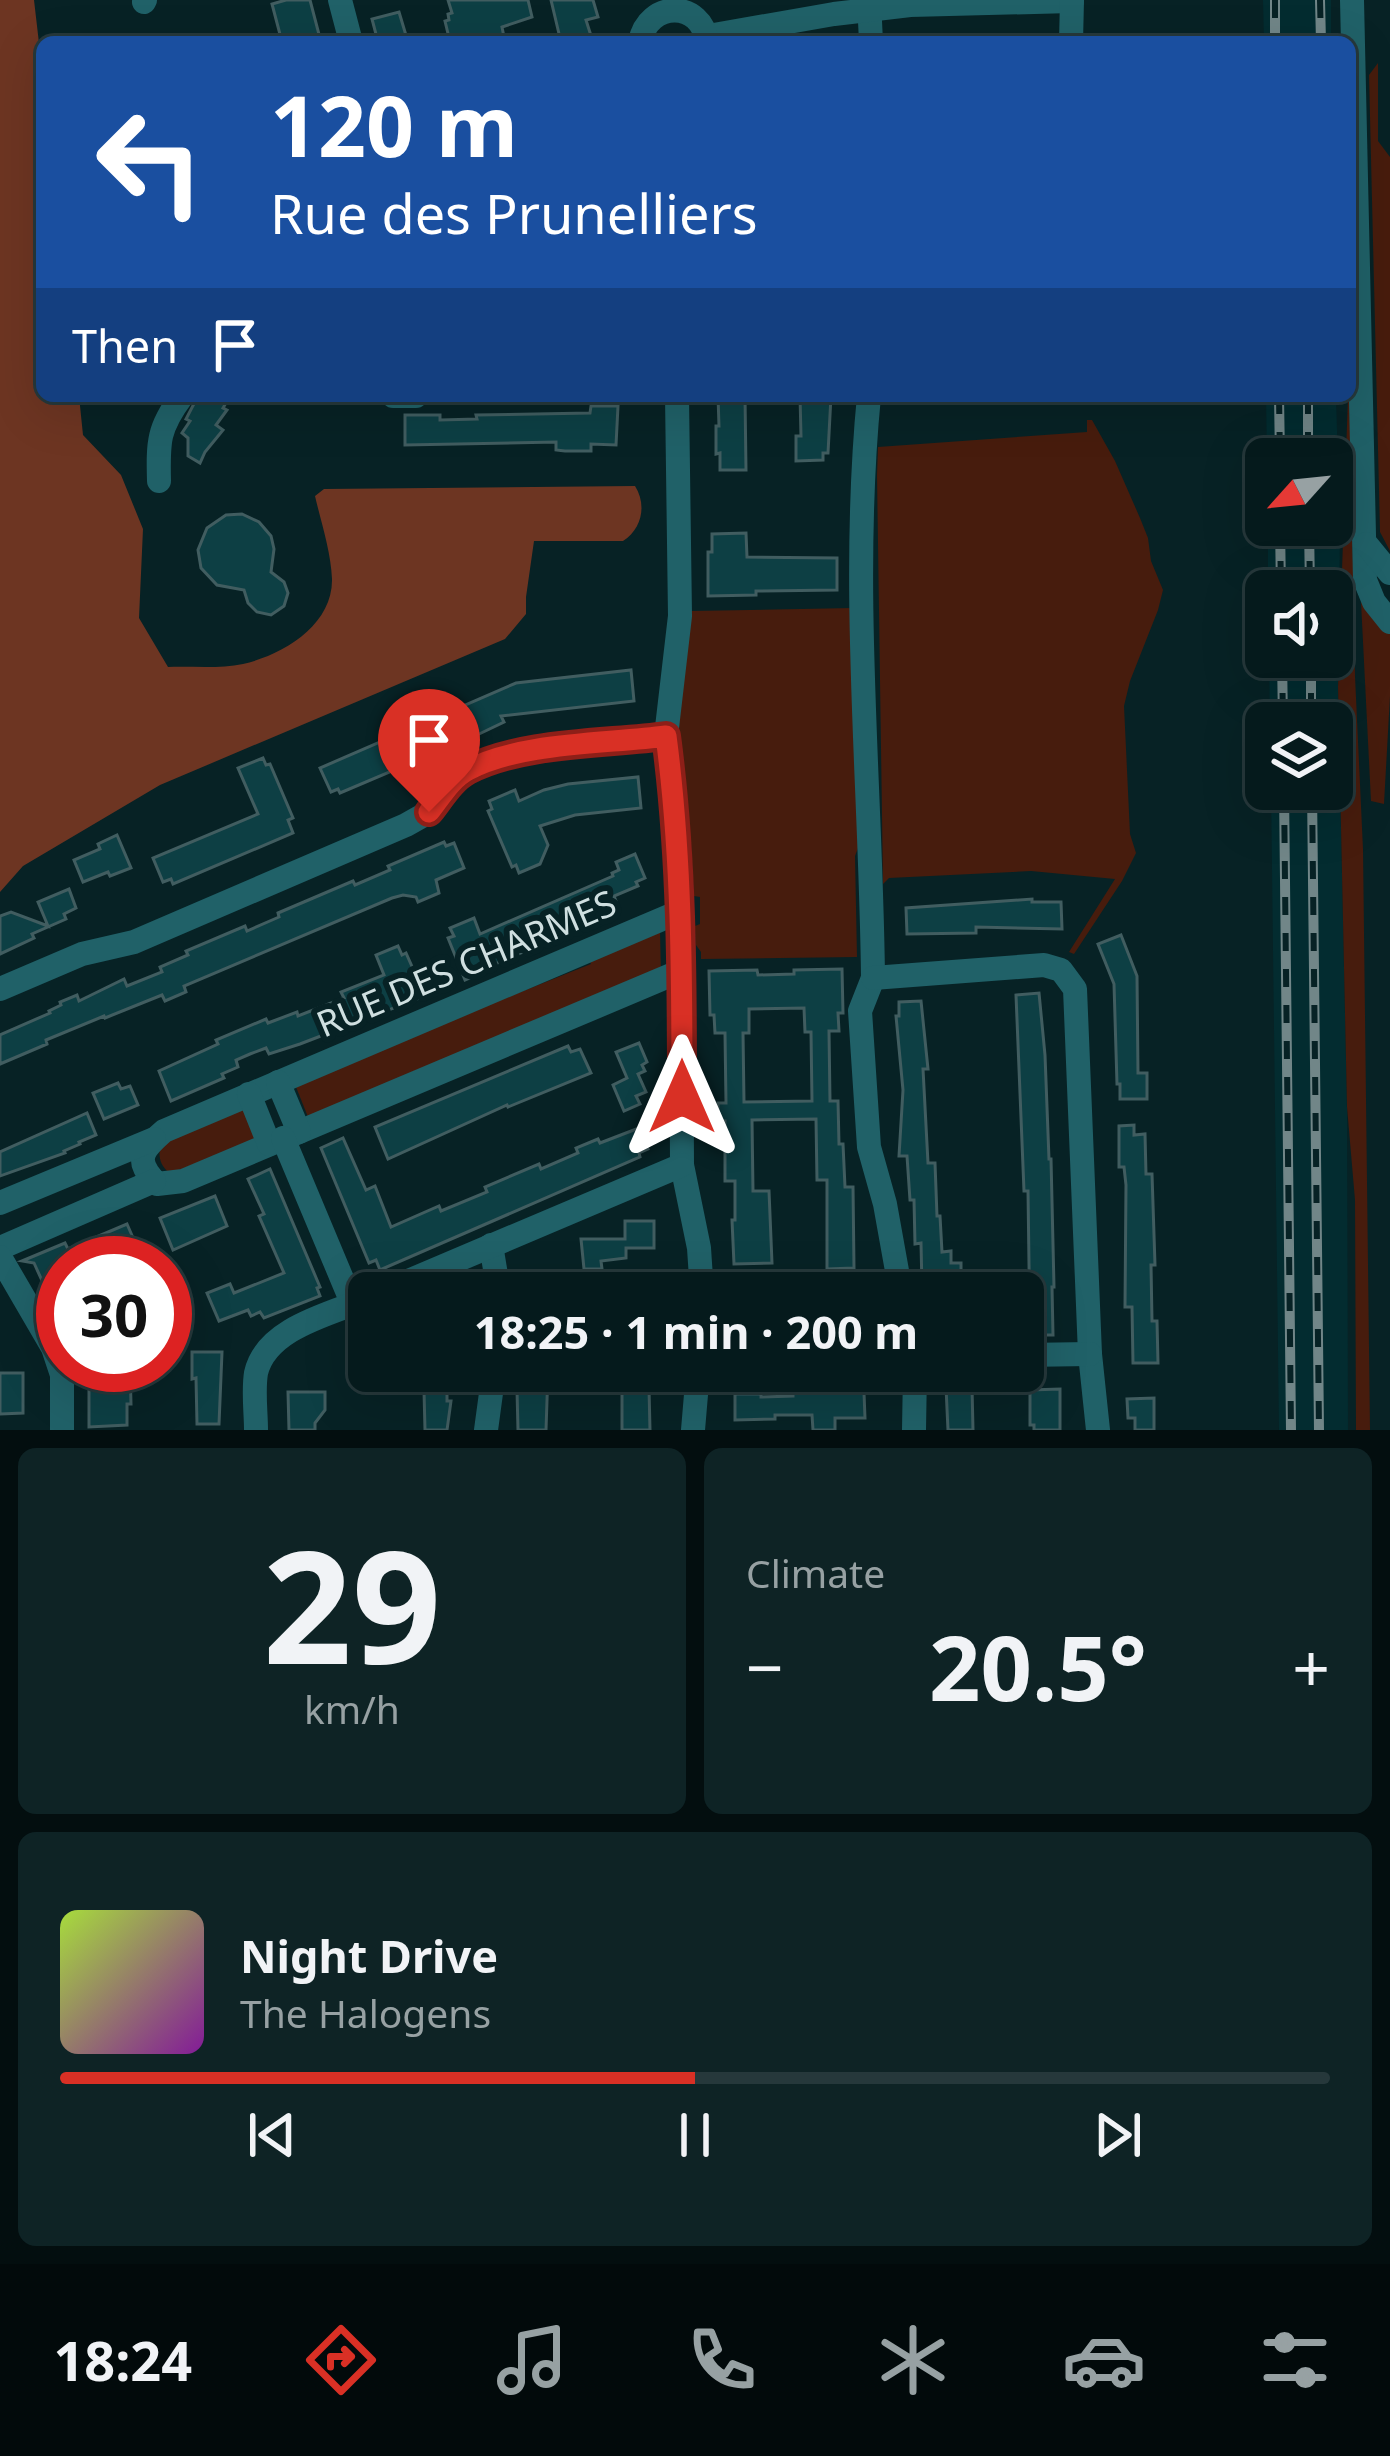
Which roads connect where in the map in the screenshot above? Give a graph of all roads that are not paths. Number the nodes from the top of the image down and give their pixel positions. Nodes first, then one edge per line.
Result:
1 (340, 0) edge
2 (1352, 0) edge
3 (1072, 1) edge
4 (676, 4) edge
5 (869, 4) edge
6 (350, 36) edge
7 (642, 36) edge
8 (707, 36) edge
9 (722, 36) edge
10 (871, 36) edge
11 (1071, 36) edge
12 (1353, 36) edge
13 (1356, 155) edge
14 (178, 402) edge
15 (677, 402) edge
16 (869, 402) edge
17 (159, 481) dead end
18 (1366, 544) junction
19 (1390, 573) edge
20 (1390, 622) edge
21 (666, 736) junction
22 (682, 911) junction
23 (682, 970) junction
24 (873, 978) junction
25 (0, 989) edge
26 (278, 1082) junction
27 (249, 1094) junction
28 (156, 1138) junction
29 (283, 1138) junction
30 (682, 1165) junction
31 (154, 1180) junction
32 (0, 1203) edge
33 (491, 1245) junction
34 (0, 1253) edge
35 (429, 1272) edge
36 (496, 1272) edge
37 (701, 1272) edge
38 (897, 1272) edge
39 (348, 1274) edge
40 (348, 1306) edge
41 (1090, 1354) junction
42 (1044, 1355) edge
43 (491, 1392) edge
44 (696, 1392) edge
45 (914, 1392) edge
46 (62, 1430) edge
47 (256, 1430) edge
48 (486, 1430) edge
49 (693, 1430) edge
50 (914, 1430) edge
51 (1098, 1430) edge

1 - 6 street
2 - 12 street
3 - 5 street
3 - 11 street
4 - 7 street
4 - 8 street
5 - 9 street
5 - 10 street
13 - 18 street
14 - 17 street
15 - 21 street
16 - 24 street
18 - 19 street
18 - 20 street
21 - 22 street
21 - 25 street
22 - 23 street
22 - 26 street, RUE DES CHARMES
23 - 29 street
23 - 30 street
24 - 38 street
24 - 41 street
26 - 27 street, RUE DES CHARMES
26 - 29 street
27 - 28 street, RUE DES CHARMES
27 - 29 street
28 - 31 street
28 - 32 street, RUE DES CHARMES
29 - 31 street
29 - 39 street
30 - 33 street
30 - 37 street
31 - 34 street
33 - 35 street
33 - 36 street
34 - 46 street
40 - 47 street
41 - 42 street
41 - 51 street
43 - 48 street
44 - 49 street
45 - 50 street

